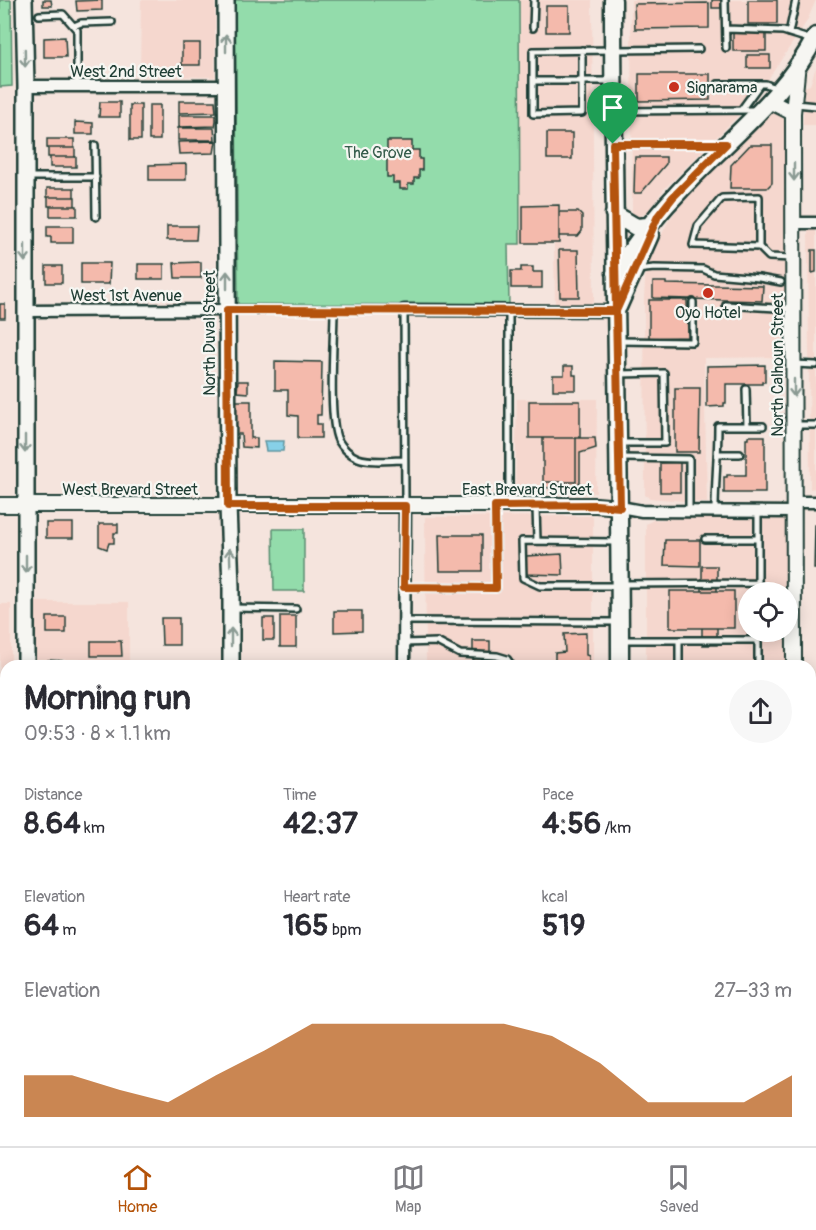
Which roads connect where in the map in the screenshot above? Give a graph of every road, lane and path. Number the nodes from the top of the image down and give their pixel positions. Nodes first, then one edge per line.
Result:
1 (24, 0) edge
2 (226, 0) edge
3 (534, 0) edge
4 (610, 0) edge
5 (725, 0) edge
6 (796, 0) edge
7 (39, 15) dead end
8 (112, 22) dead end
9 (74, 26) junction
10 (534, 28) dead end
11 (726, 29) junction
12 (789, 33) junction
13 (815, 38) edge
14 (726, 48) dead end
15 (699, 49) dead end
16 (582, 50) junction
17 (613, 50) junction
18 (798, 63) junction
19 (533, 81) junction
20 (582, 81) junction
21 (613, 81) junction
22 (718, 84) dead end
23 (760, 84) junction
24 (26, 86) junction
25 (77, 86) junction
26 (226, 86) junction
27 (770, 100) junction
28 (816, 106) edge
29 (794, 109) junction
30 (741, 110) junction
31 (613, 111) junction
32 (613, 144) junction
33 (726, 144) junction
34 (95, 145) dead end
35 (25, 177) junction
36 (96, 177) junction
37 (614, 214) junction
38 (96, 217) dead end
39 (653, 221) junction
40 (794, 223) junction
41 (816, 223) edge
42 (759, 247) junction
43 (794, 258) junction
44 (635, 270) junction
45 (615, 273) junction
46 (781, 282) dead end
47 (693, 302) dead end
48 (726, 305) dead end
49 (794, 309) junction
50 (227, 310) junction
51 (334, 310) junction
52 (404, 310) junction
53 (25, 311) junction
54 (509, 311) junction
55 (616, 311) junction
56 (617, 341) junction
57 (794, 364) junction
58 (816, 364) edge
59 (617, 374) junction
60 (747, 389) dead end
61 (794, 425) junction
62 (816, 425) edge
63 (747, 426) junction
64 (763, 426) dead end
65 (619, 451) junction
66 (718, 454) junction
67 (740, 454) dead end
68 (405, 460) junction
69 (816, 502) edge
70 (0, 505) edge
71 (25, 505) junction
72 (502, 505) junction
73 (536, 505) junction
74 (228, 506) junction
75 (405, 506) junction
76 (620, 507) junction
77 (794, 507) junction
78 (690, 511) junction
79 (715, 511) junction
80 (758, 511) junction
81 (705, 539) dead end
82 (758, 539) junction
83 (537, 541) junction
84 (620, 542) junction
85 (738, 582) edge
86 (758, 582) edge
87 (620, 585) junction
88 (404, 587) junction
89 (231, 608) junction
90 (296, 609) dead end
91 (404, 621) junction
92 (620, 622) junction
93 (620, 640) junction
94 (679, 640) junction
95 (738, 640) edge
96 (758, 642) edge
97 (404, 643) junction
98 (26, 660) edge
99 (231, 660) edge
100 (404, 660) edge
101 (508, 660) edge
102 (620, 660) edge
103 (679, 660) edge
104 (758, 660) edge
105 (794, 660) edge

1 -> 24 main road
26 -> 2 main road, North Duval Street
3 - 10 lane
4 - 17 main road
5 - 11 lane
6 - 12 lane
7 - 9 lane
8 - 9 lane
9 - 25 lane
11 - 12 lane
11 - 14 lane
12 - 13 lane
13 - 18 main road
15 - 17 lane
16 - 17 lane
16 - 19 lane
16 - 20 lane
17 - 21 main road
18 - 27 main road
18 - 29 street, North Calhoun Street
19 - 20 lane
19 - 20 lane
20 - 21 lane
21 - 31 main road
22 - 23 lane
23 - 27 lane
23 - 30 lane
24 - 25 street, West 2nd Street
24 - 35 main road
25 - 26 street, West 2nd Street
50 -> 26 main road, North Duval Street
27 - 29 street
27 - 30 lane
27 - 33 main road
28 - 29 lane
29 -> 40 street, North Calhoun Street
30 - 31 lane
31 - 32 main road
32 - 33 lane
32 - 37 main road
33 - 39 main road
34 - 36 lane
35 - 36 lane
35 -> 53 main road
36 - 38 lane
37 - 39 main road
37 - 45 main road
39 - 44 main road
39 - 45 main road
40 - 41 street
40 - 43 street, North Calhoun Street
42 - 42 lane
42 - 43 lane
43 - 49 street, North Calhoun Street
44 - 46 lane
44 - 55 main road
45 - 55 main road
47 - 56 lane
48 - 49 lane
49 - 57 street, North Calhoun Street
50 - 51 lane
50 - 53 street, West 1st Avenue
50 - 74 main road, North Duval Street
51 - 52 lane
51 - 68 lane
52 - 54 street
52 - 68 lane
53 -> 71 main road
54 - 55 street
54 - 72 lane
55 - 56 main road
56 - 59 main road
57 - 58 lane
57 -> 61 street, North Calhoun Street
59 - 65 main road
59 - 65 lane
60 - 63 lane
61 - 62 lane
61 - 77 street, North Calhoun Street
63 - 64 lane
63 - 66 lane
65 - 76 main road
65 - 78 lane
66 - 67 lane
66 - 79 lane
68 - 75 lane
69 - 77 street, East Brevard Street
70 - 71 street, West Brevard Street
71 - 74 street, West Brevard Street
71 -> 98 main road
72 - 73 street, East Brevard Street
72 - 75 street, East Brevard Street
72 - 88 lane
73 - 76 street, East Brevard Street
73 - 83 lane
74 - 75 street, West Brevard Street
89 -> 74 main road, North Duval Street
75 - 88 street
76 - 78 street, East Brevard Street
76 - 84 main road
77 - 80 street, East Brevard Street
77 - 105 street, North Calhoun Street
78 - 79 street, East Brevard Street
79 - 80 street, East Brevard Street
80 - 82 lane
81 - 82 lane
82 - 86 lane
83 - 84 lane
83 - 87 lane
84 - 87 main road
85 - 87 lane
87 - 92 main road
88 - 91 street
89 - 90 lane
99 -> 89 main road, North Duval Street
91 - 92 lane
91 - 97 street
92 - 93 main road
93 - 94 lane
93 - 102 main road
94 - 95 lane
94 - 103 lane
96 - 104 lane
97 - 100 street
97 - 101 lane

